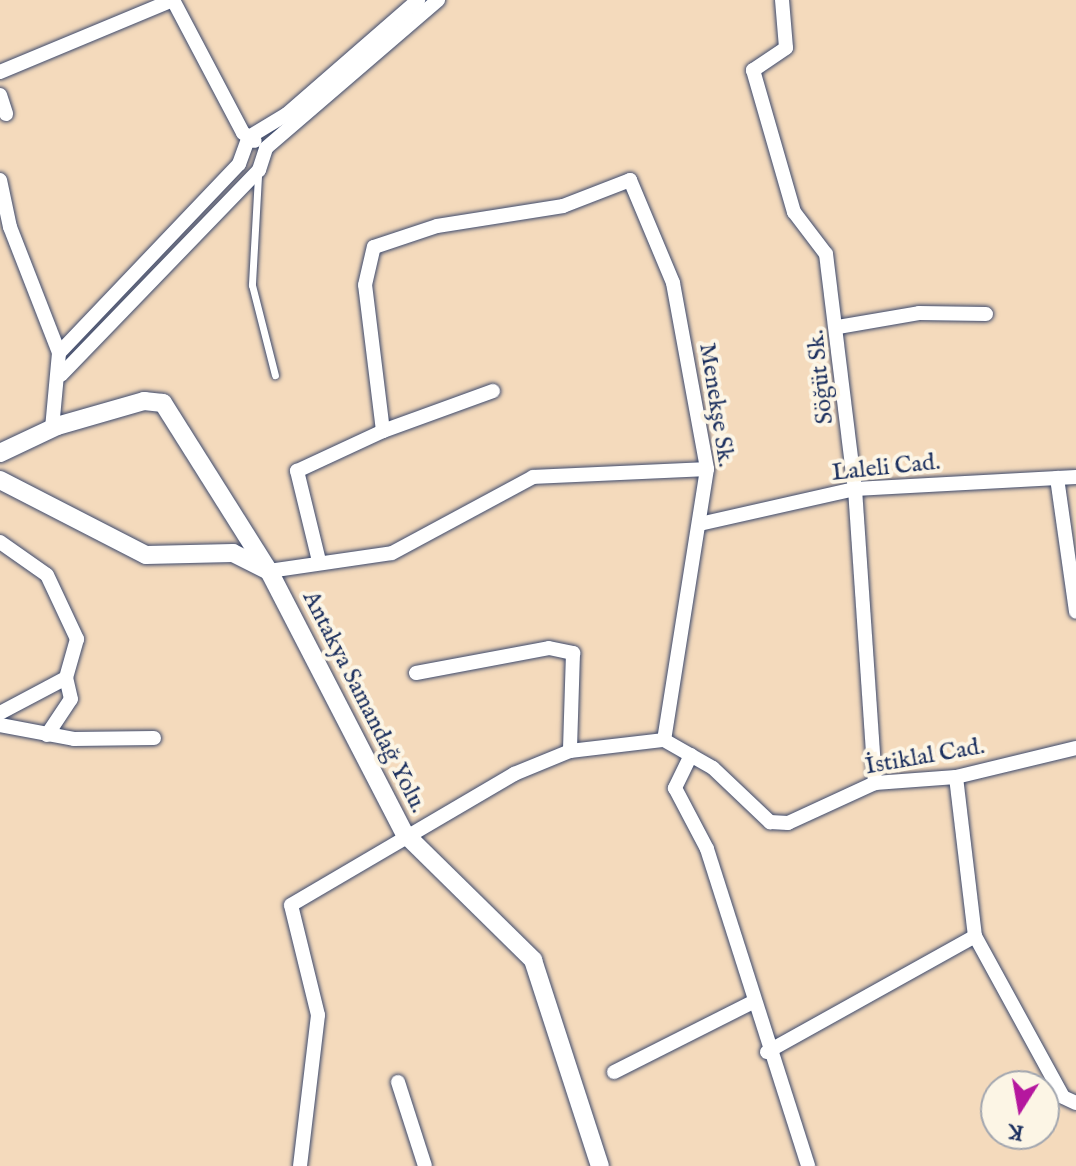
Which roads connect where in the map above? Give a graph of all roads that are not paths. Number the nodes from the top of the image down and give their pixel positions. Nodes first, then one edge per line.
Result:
1 (173, 0) edge
2 (418, 0) edge
3 (438, 0) edge
4 (782, 0) edge
5 (0, 72) edge
6 (0, 95) edge
7 (6, 114) dead end
8 (249, 137) junction
9 (266, 148) junction
10 (259, 170) junction
11 (0, 180) edge
12 (5, 230) edge
13 (986, 314) dead end
14 (838, 327) junction
15 (59, 353) junction
16 (61, 375) junction
17 (275, 375) dead end
18 (493, 391) dead end
19 (52, 428) junction
20 (383, 431) junction
21 (0, 453) edge
22 (707, 469) junction
23 (1076, 477) edge
24 (1057, 478) junction
25 (0, 480) edge
26 (855, 489) junction
27 (704, 523) junction
28 (0, 542) edge
29 (319, 561) junction
30 (269, 571) junction
31 (1076, 612) edge
32 (416, 673) dead end
33 (66, 678) junction
34 (0, 713) edge
35 (0, 725) edge
36 (47, 735) junction
37 (154, 738) dead end
38 (664, 740) junction
39 (1076, 748) edge
40 (570, 751) junction
41 (691, 755) junction
42 (956, 777) junction
43 (875, 783) junction
44 (405, 834) junction
45 (975, 936) junction
46 (751, 1003) junction
47 (767, 1052) junction
48 (614, 1072) dead end
49 (398, 1082) dead end
50 (1076, 1103) edge
51 (300, 1166) edge
52 (425, 1166) edge
53 (600, 1166) edge
54 (808, 1166) edge

1 - 5 street
1 - 8 street
2 - 8 street
3 - 9 street
4 - 14 street, Söğüt Sk.
6 - 7 street
8 - 9 street
8 - 15 street
9 - 10 street
10 - 16 street
10 - 17 lane
11 - 12 street
12 - 15 street
13 - 14 street
14 - 26 street, Söğüt Sk.
15 - 16 street
16 - 19 street
18 - 20 street
19 - 21 street, Antakya Samandağ Yolu.
19 - 30 street, Antakya Samandağ Yolu.
20 - 22 street, Menekşe Sk.
20 - 29 street
22 - 27 street, Menekşe Sk.
22 - 29 street
23 - 24 street, Laleli Cad.
24 - 26 street, Laleli Cad.
24 - 31 street
25 - 30 street
26 - 27 street, Laleli Cad.
26 - 43 street, Söğüt Sk.
27 - 38 street, Menekşe Sk.
28 - 33 street
29 - 30 street
30 - 44 street, Antakya Samandağ Yolu.
32 - 40 street
33 - 34 street
33 - 36 street
35 - 36 street
36 - 37 street
38 - 40 street
38 - 41 street, İstiklal Cad.
39 - 42 street, İstiklal Cad.
40 - 44 street
41 - 43 street, İstiklal Cad.
41 - 46 street
42 - 43 street, İstiklal Cad.
42 - 45 street
44 - 51 street
44 - 53 street, Antakya Samandağ Yolu.
45 - 47 street
45 - 50 street
46 - 47 street
46 - 48 street
47 - 54 street
49 - 52 street

